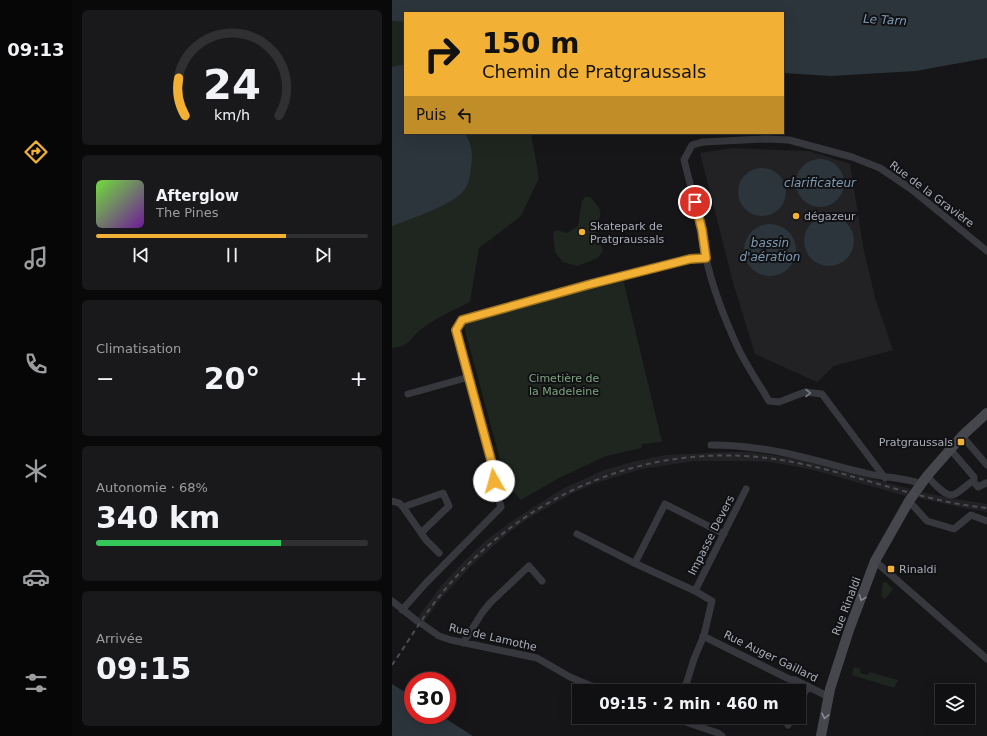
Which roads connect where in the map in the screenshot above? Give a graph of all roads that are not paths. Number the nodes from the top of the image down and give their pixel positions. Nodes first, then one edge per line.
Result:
1 (987, 251) edge
2 (706, 258) junction
3 (469, 377) junction
4 (408, 394) dead end
5 (987, 413) edge
6 (962, 436) junction
7 (711, 445) dead end
8 (950, 449) junction
9 (987, 465) edge
10 (885, 478) junction
11 (924, 480) junction
12 (973, 481) junction
13 (986, 483) dead end
14 (746, 490) dead end
15 (912, 497) junction
16 (392, 501) edge
17 (403, 507) junction
18 (987, 521) edge
19 (422, 532) junction
20 (577, 534) dead end
21 (724, 534) junction
22 (439, 553) dead end
23 (875, 561) junction
24 (635, 563) junction
25 (542, 581) dead end
26 (695, 591) junction
27 (392, 601) edge
28 (402, 610) junction
29 (704, 636) junction
30 (463, 643) junction
31 (987, 660) edge
32 (586, 684) edge
33 (686, 684) edge
34 (808, 686) junction
35 (806, 690) edge
36 (829, 697) junction
37 (692, 724) edge
38 (722, 736) edge
39 (821, 736) edge

1 - 2 street, Rue de la Gravière
2 - 3 street
2 -> 10 street, Rue de la Gravière
3 - 4 street
3 - 28 street
5 - 6 street, Rue Rinaldi
6 - 8 street, Rue Rinaldi
6 - 9 street
7 - 10 street
8 - 11 street, Rue Rinaldi
8 - 12 street
10 - 11 street
11 - 12 street
11 - 15 street, Rue Rinaldi
12 - 13 street
14 - 21 street, Impasse Devers
15 - 18 street
15 - 23 street, Rue Rinaldi
16 - 17 street
17 - 19 street
17 - 19 street
19 - 22 street
20 - 24 street
21 - 24 street
21 - 26 street, Impasse Devers
23 - 31 street
23 -> 36 street, Rue Rinaldi
24 - 26 street
25 - 30 street
26 - 29 street
27 - 28 street, Rue de Lamothe
28 - 30 street, Rue de Lamothe
29 - 33 street
29 - 34 street, Rue Auger Gaillard
30 - 32 street, Rue de Lamothe
34 - 35 street
34 - 36 street, Rue Auger Gaillard
36 -> 39 street, Rue Rinaldi
37 - 38 street

